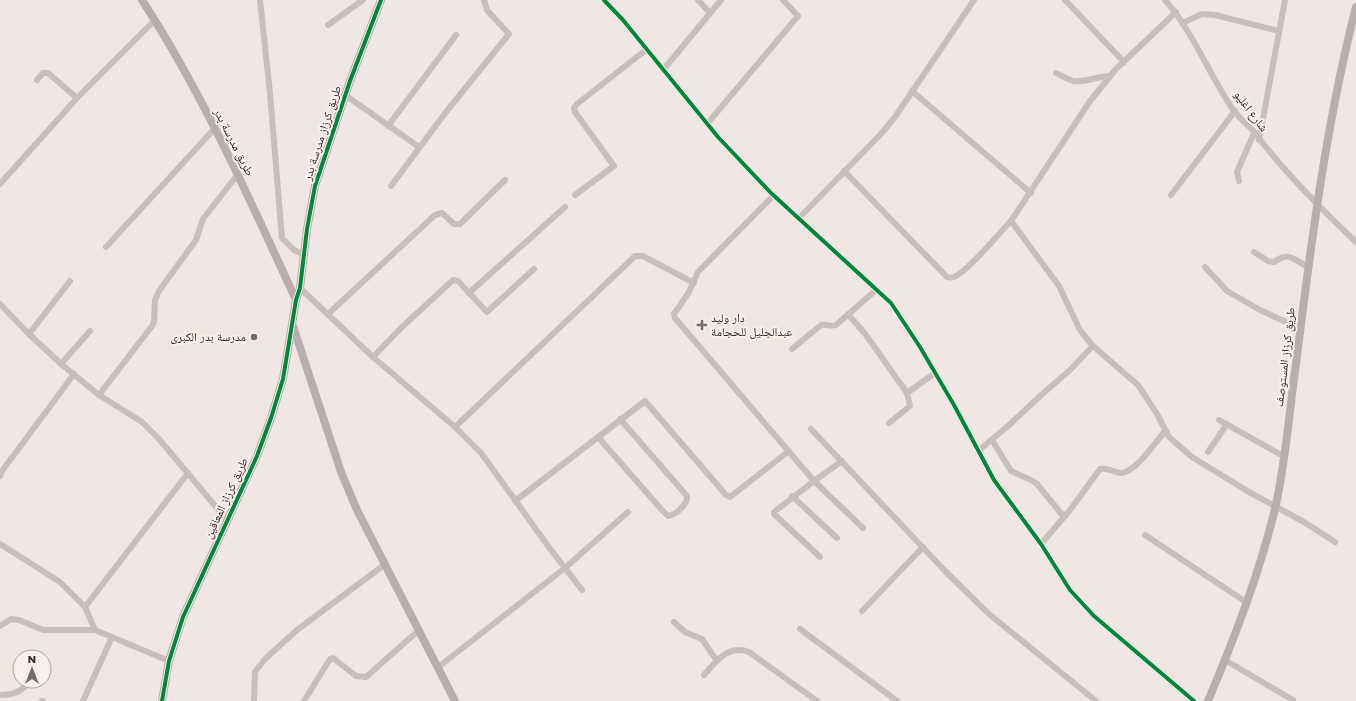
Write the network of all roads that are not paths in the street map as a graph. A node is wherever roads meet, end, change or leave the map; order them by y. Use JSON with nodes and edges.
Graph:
{"nodes":[{"id":1,"x":142,"y":0,"type":"edge"},
{"id":2,"x":260,"y":0,"type":"edge"},
{"id":3,"x":363,"y":0,"type":"edge"},
{"id":4,"x":381,"y":0,"type":"edge"},
{"id":5,"x":484,"y":0,"type":"edge"},
{"id":6,"x":604,"y":0,"type":"edge"},
{"id":7,"x":698,"y":0,"type":"edge"},
{"id":8,"x":721,"y":0,"type":"edge"},
{"id":9,"x":783,"y":0,"type":"edge"},
{"id":10,"x":974,"y":0,"type":"edge"},
{"id":11,"x":1065,"y":0,"type":"edge"},
{"id":12,"x":1165,"y":0,"type":"edge"},
{"id":13,"x":1285,"y":0,"type":"edge"},
{"id":14,"x":1176,"y":12,"type":"junction"},
{"id":15,"x":1356,"y":12,"type":"edge"},
{"id":16,"x":710,"y":13,"type":"junction"},
{"id":17,"x":155,"y":20,"type":"junction"},
{"id":18,"x":1182,"y":22,"type":"junction"},
{"id":19,"x":328,"y":25,"type":"dead end"},
{"id":20,"x":1279,"y":30,"type":"junction"},
{"id":21,"x":456,"y":35,"type":"dead end"},
{"id":22,"x":647,"y":49,"type":"junction"},
{"id":23,"x":1124,"y":62,"type":"junction"},
{"id":24,"x":664,"y":69,"type":"junction"},
{"id":25,"x":1056,"y":73,"type":"dead end"},
{"id":26,"x":1110,"y":76,"type":"junction"},
{"id":27,"x":37,"y":80,"type":"dead end"},
{"id":28,"x":912,"y":91,"type":"junction"},
{"id":29,"x":345,"y":95,"type":"junction"},
{"id":30,"x":77,"y":98,"type":"junction"},
{"id":31,"x":1235,"y":111,"type":"junction"},
{"id":32,"x":707,"y":124,"type":"junction"},
{"id":33,"x":388,"y":126,"type":"junction"},
{"id":34,"x":214,"y":128,"type":"junction"},
{"id":35,"x":1254,"y":133,"type":"junction"},
{"id":36,"x":1259,"y":140,"type":"junction"},
{"id":37,"x":419,"y":147,"type":"junction"},
{"id":38,"x":844,"y":171,"type":"junction"},
{"id":39,"x":238,"y":174,"type":"junction"},
{"id":40,"x":506,"y":180,"type":"dead end"},
{"id":41,"x":1239,"y":181,"type":"dead end"},
{"id":42,"x":0,"y":184,"type":"edge"},
{"id":43,"x":391,"y":186,"type":"dead end"},
{"id":44,"x":1031,"y":193,"type":"junction"},
{"id":45,"x":575,"y":196,"type":"dead end"},
{"id":46,"x":774,"y":196,"type":"junction"},
{"id":47,"x":1171,"y":196,"type":"dead end"},
{"id":48,"x":1318,"y":206,"type":"junction"},
{"id":49,"x":565,"y":207,"type":"dead end"},
{"id":50,"x":799,"y":218,"type":"junction"},
{"id":51,"x":1011,"y":221,"type":"junction"},
{"id":52,"x":1356,"y":242,"type":"edge"},
{"id":53,"x":106,"y":247,"type":"dead end"},
{"id":54,"x":1254,"y":252,"type":"dead end"},
{"id":55,"x":303,"y":254,"type":"junction"},
{"id":56,"x":1308,"y":267,"type":"junction"},
{"id":57,"x":1205,"y":268,"type":"dead end"},
{"id":58,"x":534,"y":269,"type":"dead end"},
{"id":59,"x":70,"y":281,"type":"dead end"},
{"id":60,"x":694,"y":282,"type":"junction"},
{"id":61,"x":300,"y":288,"type":"junction"},
{"id":62,"x":876,"y":290,"type":"junction"},
{"id":63,"x":469,"y":293,"type":"junction"},
{"id":64,"x":296,"y":300,"type":"junction"},
{"id":65,"x":0,"y":304,"type":"edge"},
{"id":66,"x":328,"y":314,"type":"junction"},
{"id":67,"x":848,"y":314,"type":"junction"},
{"id":68,"x":293,"y":324,"type":"junction"},
{"id":69,"x":1301,"y":329,"type":"junction"},
{"id":70,"x":90,"y":331,"type":"dead end"},
{"id":71,"x":29,"y":334,"type":"junction"},
{"id":72,"x":1093,"y":346,"type":"junction"},
{"id":73,"x":792,"y":349,"type":"dead end"},
{"id":74,"x":373,"y":357,"type":"junction"},
{"id":75,"x":61,"y":364,"type":"junction"},
{"id":76,"x":935,"y":373,"type":"junction"},
{"id":77,"x":74,"y":374,"type":"junction"},
{"id":78,"x":907,"y":392,"type":"junction"},
{"id":79,"x":100,"y":395,"type":"junction"},
{"id":80,"x":620,"y":419,"type":"junction"},
{"id":81,"x":1219,"y":420,"type":"dead end"},
{"id":82,"x":889,"y":423,"type":"dead end"},
{"id":83,"x":1227,"y":424,"type":"junction"},
{"id":84,"x":455,"y":427,"type":"junction"},
{"id":85,"x":811,"y":430,"type":"dead end"},
{"id":86,"x":1165,"y":431,"type":"junction"},
{"id":87,"x":598,"y":437,"type":"junction"},
{"id":88,"x":992,"y":440,"type":"junction"},
{"id":89,"x":789,"y":451,"type":"junction"},
{"id":90,"x":978,"y":451,"type":"junction"},
{"id":91,"x":1208,"y":452,"type":"dead end"},
{"id":92,"x":1286,"y":457,"type":"junction"},
{"id":93,"x":842,"y":461,"type":"junction"},
{"id":94,"x":188,"y":473,"type":"junction"},
{"id":95,"x":0,"y":476,"type":"edge"},
{"id":96,"x":814,"y":481,"type":"junction"},
{"id":97,"x":792,"y":496,"type":"junction"},
{"id":98,"x":515,"y":501,"type":"junction"},
{"id":99,"x":1275,"y":507,"type":"junction"},
{"id":100,"x":628,"y":512,"type":"dead end"},
{"id":101,"x":1064,"y":517,"type":"junction"},
{"id":102,"x":228,"y":520,"type":"junction"},
{"id":103,"x":863,"y":528,"type":"dead end"},
{"id":104,"x":1145,"y":535,"type":"dead end"},
{"id":105,"x":838,"y":538,"type":"dead end"},
{"id":106,"x":1335,"y":542,"type":"dead end"},
{"id":107,"x":0,"y":544,"type":"edge"},
{"id":108,"x":1040,"y":544,"type":"junction"},
{"id":109,"x":923,"y":547,"type":"junction"},
{"id":110,"x":820,"y":557,"type":"dead end"},
{"id":111,"x":384,"y":565,"type":"junction"},
{"id":112,"x":565,"y":568,"type":"junction"},
{"id":113,"x":582,"y":590,"type":"dead end"},
{"id":114,"x":1246,"y":602,"type":"junction"},
{"id":115,"x":85,"y":607,"type":"junction"},
{"id":116,"x":862,"y":611,"type":"dead end"},
{"id":117,"x":674,"y":622,"type":"dead end"},
{"id":118,"x":0,"y":626,"type":"edge"},
{"id":119,"x":800,"y":629,"type":"dead end"},
{"id":120,"x":95,"y":630,"type":"junction"},
{"id":121,"x":418,"y":631,"type":"junction"},
{"id":122,"x":112,"y":637,"type":"junction"},
{"id":123,"x":1225,"y":660,"type":"junction"},
{"id":124,"x":169,"y":661,"type":"junction"},
{"id":125,"x":717,"y":661,"type":"junction"},
{"id":126,"x":437,"y":668,"type":"junction"},
{"id":127,"x":704,"y":675,"type":"dead end"},
{"id":128,"x":23,"y":689,"type":"edge"},
{"id":129,"x":0,"y":695,"type":"edge"},
{"id":130,"x":1293,"y":700,"type":"dead end"},
{"id":131,"x":84,"y":701,"type":"edge"},
{"id":132,"x":162,"y":701,"type":"edge"},
{"id":133,"x":254,"y":701,"type":"edge"},
{"id":134,"x":304,"y":701,"type":"edge"},
{"id":135,"x":455,"y":701,"type":"edge"},
{"id":136,"x":817,"y":701,"type":"edge"},
{"id":137,"x":897,"y":701,"type":"edge"},
{"id":138,"x":1096,"y":701,"type":"edge"},
{"id":139,"x":1194,"y":701,"type":"edge"},
{"id":140,"x":1208,"y":701,"type":"edge"}],
"edges":[{"from":1,"to":17,"type":"street","name":"طريق مدرسة بدر"},
{"from":2,"to":55,"type":"street"},
{"from":3,"to":19,"type":"street"},
{"from":4,"to":29,"type":"street","name":"طريق كرزاز مدرسة بدر"},
{"from":5,"to":37,"type":"street"},
{"from":6,"to":22,"type":"street"},
{"from":7,"to":16,"type":"street"},
{"from":8,"to":16,"type":"street"},
{"from":9,"to":32,"type":"street"},
{"from":10,"to":28,"type":"street"},
{"from":11,"to":23,"type":"street"},
{"from":12,"to":14,"type":"street","name":"شارع اغليو"},
{"from":13,"to":20,"type":"street"},
{"from":14,"to":18,"type":"street","name":"شارع اغليو"},
{"from":14,"to":23,"type":"street"},
{"from":15,"to":48,"type":"street","name":"طريق كرزاز المستوصف"},
{"from":16,"to":24,"type":"street"},
{"from":17,"to":30,"type":"street"},
{"from":17,"to":34,"type":"street","name":"طريق مدرسة بدر"},
{"from":18,"to":20,"type":"street"},
{"from":18,"to":31,"type":"street","name":"شارع اغليو"},
{"from":20,"to":36,"type":"street"},
{"from":21,"to":33,"type":"street"},
{"from":22,"to":24,"type":"street"},
{"from":22,"to":45,"type":"street"},
{"from":23,"to":26,"type":"street"},
{"from":24,"to":32,"type":"street"},
{"from":25,"to":26,"type":"street"},
{"from":26,"to":44,"type":"street"},
{"from":27,"to":30,"type":"street"},
{"from":28,"to":38,"type":"street"},
{"from":28,"to":44,"type":"street"},
{"from":29,"to":33,"type":"street"},
{"from":29,"to":55,"type":"street","name":"طريق كرزاز مدرسة بدر"},
{"from":30,"to":42,"type":"street"},
{"from":31,"to":35,"type":"street","name":"شارع اغليو"},
{"from":31,"to":47,"type":"street"},
{"from":32,"to":46,"type":"street"},
{"from":33,"to":37,"type":"street"},
{"from":34,"to":39,"type":"street","name":"طريق مدرسة بدر"},
{"from":34,"to":53,"type":"street"},
{"from":35,"to":36,"type":"street","name":"شارع اغليو"},
{"from":35,"to":41,"type":"street"},
{"from":36,"to":48,"type":"street","name":"شارع اغليو"},
{"from":37,"to":43,"type":"street"},
{"from":38,"to":50,"type":"street"},
{"from":38,"to":51,"type":"street"},
{"from":39,"to":64,"type":"street","name":"طريق مدرسة بدر"},
{"from":39,"to":79,"type":"street"},
{"from":40,"to":66,"type":"street"},
{"from":44,"to":51,"type":"street"},
{"from":46,"to":50,"type":"street"},
{"from":46,"to":60,"type":"street"},
{"from":48,"to":52,"type":"street","name":"شارع اغليو"},
{"from":48,"to":56,"type":"street","name":"طريق كرزاز المستوصف"},
{"from":49,"to":63,"type":"street"},
{"from":50,"to":62,"type":"street"},
{"from":51,"to":72,"type":"street"},
{"from":54,"to":56,"type":"street"},
{"from":55,"to":61,"type":"street","name":"طريق كرزاز مدرسة بدر"},
{"from":56,"to":69,"type":"street","name":"طريق كرزاز المستوصف"},
{"from":57,"to":69,"type":"street"},
{"from":58,"to":63,"type":"street"},
{"from":59,"to":71,"type":"street"},
{"from":60,"to":84,"type":"street"},
{"from":60,"to":89,"type":"street"},
{"from":61,"to":64,"type":"street","name":"طريق كرزاز مدرسة بدر"},
{"from":61,"to":66,"type":"street"},
{"from":62,"to":67,"type":"street"},
{"from":62,"to":76,"type":"street"},
{"from":63,"to":74,"type":"street"},
{"from":64,"to":68,"type":"street","name":"طريق كرزاز المعاقين"},
{"from":65,"to":71,"type":"street"},
{"from":66,"to":74,"type":"street"},
{"from":67,"to":73,"type":"street"},
{"from":67,"to":78,"type":"street"},
{"from":68,"to":102,"type":"street","name":"طريق كرزاز المعاقين"},
{"from":68,"to":111,"type":"street"},
{"from":69,"to":92,"type":"street","name":"طريق كرزاز المستوصف"},
{"from":70,"to":75,"type":"street"},
{"from":71,"to":75,"type":"street"},
{"from":72,"to":86,"type":"street"},
{"from":72,"to":88,"type":"street"},
{"from":74,"to":84,"type":"street"},
{"from":75,"to":77,"type":"street"},
{"from":76,"to":78,"type":"street"},
{"from":76,"to":90,"type":"street"},
{"from":77,"to":79,"type":"street"},
{"from":77,"to":95,"type":"street"},
{"from":78,"to":82,"type":"street"},
{"from":79,"to":94,"type":"street"},
{"from":80,"to":87,"type":"street"},
{"from":80,"to":87,"type":"street"},
{"from":80,"to":89,"type":"street"},
{"from":81,"to":83,"type":"street"},
{"from":83,"to":91,"type":"street"},
{"from":83,"to":92,"type":"street"},
{"from":84,"to":98,"type":"street"},
{"from":85,"to":93,"type":"street"},
{"from":86,"to":99,"type":"street"},
{"from":86,"to":101,"type":"street"},
{"from":87,"to":98,"type":"street"},
{"from":88,"to":90,"type":"street"},
{"from":88,"to":101,"type":"street"},
{"from":89,"to":96,"type":"street"},
{"from":90,"to":108,"type":"street"},
{"from":92,"to":99,"type":"street","name":"طريق كرزاز المستوصف"},
{"from":93,"to":96,"type":"street"},
{"from":93,"to":109,"type":"street"},
{"from":94,"to":102,"type":"street"},
{"from":94,"to":115,"type":"street"},
{"from":96,"to":97,"type":"street"},
{"from":96,"to":103,"type":"street"},
{"from":97,"to":105,"type":"street"},
{"from":97,"to":110,"type":"street"},
{"from":98,"to":112,"type":"street"},
{"from":99,"to":106,"type":"street"},
{"from":99,"to":114,"type":"street","name":"طريق كرزاز المستوصف"},
{"from":100,"to":112,"type":"street"},
{"from":101,"to":108,"type":"street"},
{"from":102,"to":124,"type":"street","name":"طريق كرزاز المعاقين"},
{"from":104,"to":114,"type":"street"},
{"from":107,"to":115,"type":"street"},
{"from":108,"to":139,"type":"street"},
{"from":109,"to":116,"type":"street"},
{"from":109,"to":138,"type":"street"},
{"from":111,"to":121,"type":"street"},
{"from":111,"to":133,"type":"street"},
{"from":112,"to":113,"type":"street"},
{"from":112,"to":126,"type":"street"},
{"from":114,"to":123,"type":"street","name":"طريق كرزاز المستوصف"},
{"from":115,"to":120,"type":"street"},
{"from":117,"to":125,"type":"street"},
{"from":118,"to":120,"type":"street"},
{"from":119,"to":137,"type":"street"},
{"from":120,"to":122,"type":"street"},
{"from":121,"to":126,"type":"street"},
{"from":121,"to":134,"type":"street"},
{"from":122,"to":124,"type":"street"},
{"from":122,"to":131,"type":"street"},
{"from":123,"to":130,"type":"street"},
{"from":123,"to":140,"type":"street","name":"طريق كرزاز المستوصف"},
{"from":124,"to":132,"type":"street","name":"طريق كرزاز المعاقين"},
{"from":125,"to":127,"type":"street"},
{"from":125,"to":136,"type":"street"},
{"from":126,"to":135,"type":"street"},
{"from":128,"to":129,"type":"street"}]}
